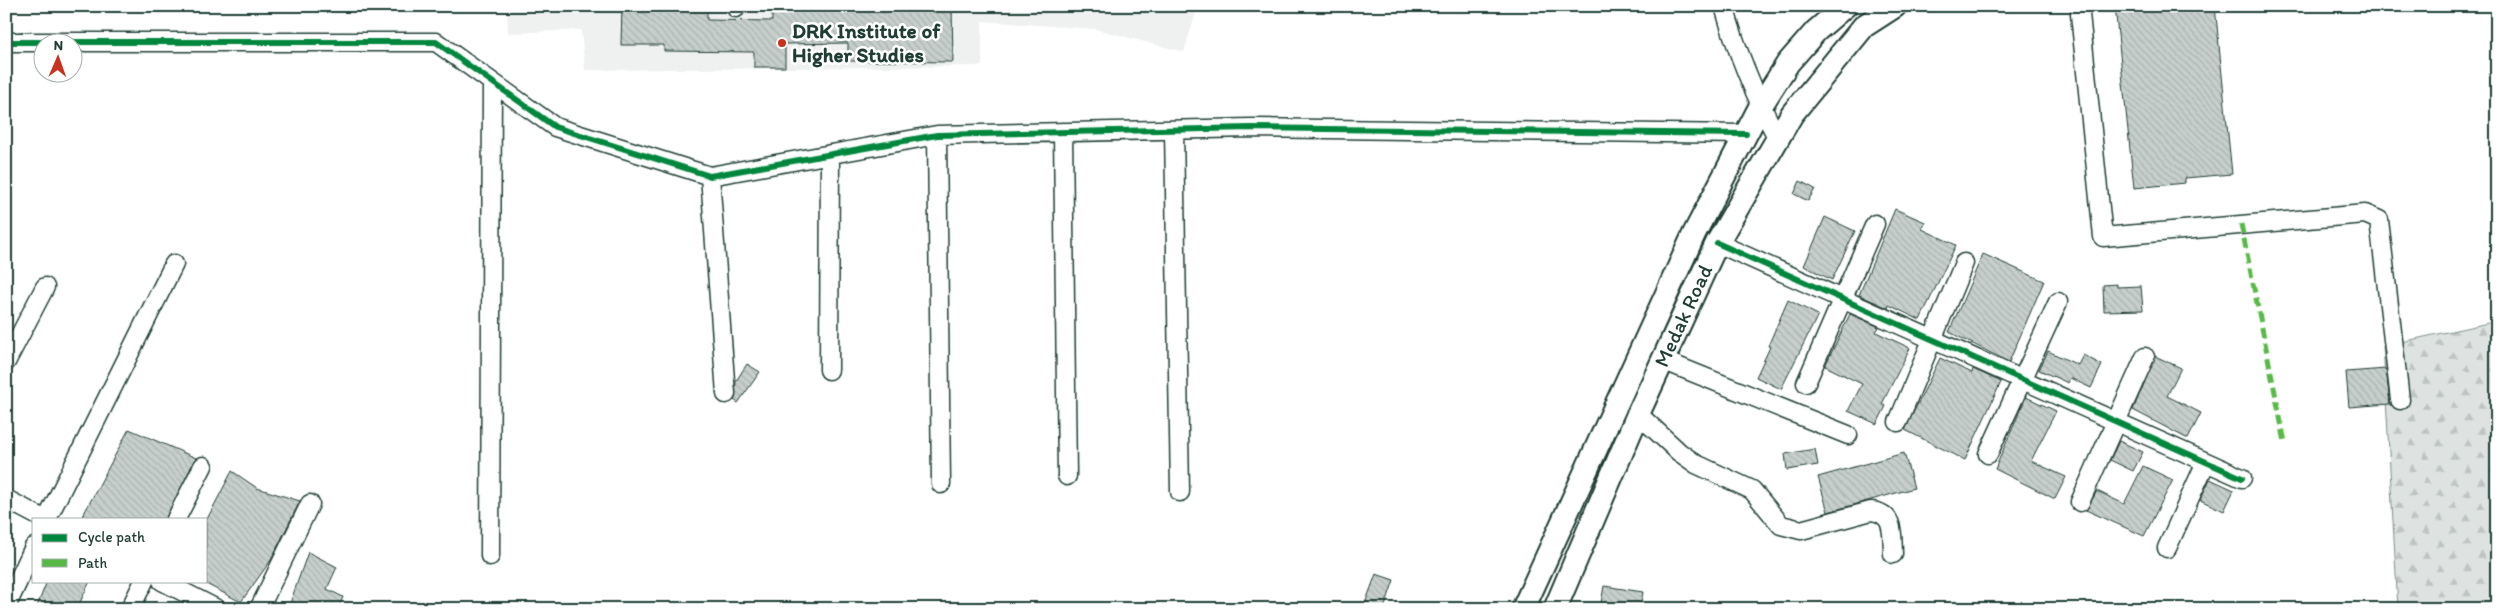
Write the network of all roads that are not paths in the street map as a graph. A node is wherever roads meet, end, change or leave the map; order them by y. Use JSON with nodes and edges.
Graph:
{"nodes":[{"id":1,"x":1724,"y":6,"type":"edge"},
{"id":2,"x":1844,"y":6,"type":"edge"},
{"id":3,"x":1894,"y":6,"type":"edge"},
{"id":4,"x":2081,"y":6,"type":"edge"},
{"id":5,"x":6,"y":42,"type":"edge"},
{"id":6,"x":492,"y":82,"type":"junction"},
{"id":7,"x":1760,"y":106,"type":"junction"},
{"id":8,"x":1174,"y":130,"type":"junction"},
{"id":9,"x":1063,"y":132,"type":"junction"},
{"id":10,"x":1746,"y":134,"type":"junction"},
{"id":11,"x":937,"y":135,"type":"junction"},
{"id":12,"x":1778,"y":140,"type":"junction"},
{"id":13,"x":830,"y":154,"type":"junction"},
{"id":14,"x":710,"y":176,"type":"junction"},
{"id":15,"x":1875,"y":224,"type":"dead end"},
{"id":16,"x":1717,"y":243,"type":"junction"},
{"id":17,"x":1964,"y":263,"type":"dead end"},
{"id":18,"x":174,"y":264,"type":"dead end"},
{"id":19,"x":45,"y":287,"type":"dead end"},
{"id":20,"x":1843,"y":299,"type":"junction"},
{"id":21,"x":2058,"y":302,"type":"dead end"},
{"id":22,"x":1933,"y":339,"type":"junction"},
{"id":23,"x":2145,"y":357,"type":"dead end"},
{"id":24,"x":1662,"y":360,"type":"junction"},
{"id":25,"x":6,"y":362,"type":"edge"},
{"id":26,"x":829,"y":370,"type":"dead end"},
{"id":27,"x":2022,"y":379,"type":"junction"},
{"id":28,"x":1806,"y":383,"type":"dead end"},
{"id":29,"x":726,"y":394,"type":"dead end"},
{"id":30,"x":2400,"y":400,"type":"dead end"},
{"id":31,"x":1638,"y":414,"type":"junction"},
{"id":32,"x":1898,"y":422,"type":"dead end"},
{"id":33,"x":2115,"y":422,"type":"junction"},
{"id":34,"x":1848,"y":435,"type":"dead end"},
{"id":35,"x":1988,"y":454,"type":"dead end"},
{"id":36,"x":2206,"y":462,"type":"junction"},
{"id":37,"x":203,"y":466,"type":"dead end"},
{"id":38,"x":1067,"y":476,"type":"dead end"},
{"id":39,"x":2242,"y":478,"type":"dead end"},
{"id":40,"x":941,"y":484,"type":"dead end"},
{"id":41,"x":1180,"y":492,"type":"dead end"},
{"id":42,"x":6,"y":499,"type":"edge"},
{"id":43,"x":2080,"y":502,"type":"dead end"},
{"id":44,"x":310,"y":504,"type":"dead end"},
{"id":45,"x":43,"y":518,"type":"edge"},
{"id":46,"x":46,"y":518,"type":"edge"},
{"id":47,"x":177,"y":518,"type":"edge"},
{"id":48,"x":2167,"y":548,"type":"dead end"},
{"id":49,"x":32,"y":551,"type":"edge"},
{"id":50,"x":1893,"y":554,"type":"dead end"},
{"id":51,"x":490,"y":556,"type":"dead end"},
{"id":52,"x":144,"y":582,"type":"edge"},
{"id":53,"x":164,"y":582,"type":"edge"},
{"id":54,"x":6,"y":607,"type":"edge"},
{"id":55,"x":130,"y":609,"type":"edge"},
{"id":56,"x":217,"y":609,"type":"edge"},
{"id":57,"x":259,"y":609,"type":"edge"},
{"id":58,"x":1523,"y":609,"type":"edge"},
{"id":59,"x":1555,"y":609,"type":"edge"}],
"edges":[{"from":1,"to":7,"type":"street"},
{"from":2,"to":7,"type":"main road","name":"Medak Road"},
{"from":3,"to":12,"type":"main road","name":"Medak Road"},
{"from":4,"to":30,"type":"street"},
{"from":5,"to":6,"type":"street"},
{"from":6,"to":14,"type":"street"},
{"from":6,"to":51,"type":"street"},
{"from":7,"to":10,"type":"main road","name":"Medak Road"},
{"from":7,"to":12,"type":"street"},
{"from":8,"to":9,"type":"street"},
{"from":8,"to":10,"type":"street"},
{"from":8,"to":41,"type":"street"},
{"from":9,"to":11,"type":"street"},
{"from":9,"to":38,"type":"street"},
{"from":10,"to":58,"type":"main road","name":"Medak Road"},
{"from":11,"to":13,"type":"street"},
{"from":11,"to":40,"type":"street"},
{"from":12,"to":16,"type":"main road","name":"Medak Road"},
{"from":13,"to":14,"type":"street"},
{"from":13,"to":26,"type":"street"},
{"from":14,"to":29,"type":"street"},
{"from":15,"to":20,"type":"street"},
{"from":16,"to":20,"type":"street"},
{"from":16,"to":24,"type":"main road","name":"Medak Road"},
{"from":17,"to":22,"type":"street"},
{"from":18,"to":46,"type":"street"},
{"from":19,"to":25,"type":"street"},
{"from":20,"to":22,"type":"street"},
{"from":20,"to":28,"type":"street"},
{"from":21,"to":27,"type":"street"},
{"from":22,"to":27,"type":"street"},
{"from":22,"to":32,"type":"street"},
{"from":23,"to":33,"type":"street"},
{"from":24,"to":31,"type":"main road","name":"Medak Road"},
{"from":24,"to":34,"type":"street"},
{"from":27,"to":33,"type":"street"},
{"from":27,"to":35,"type":"street"},
{"from":31,"to":50,"type":"street"},
{"from":31,"to":59,"type":"main road","name":"Medak Road"},
{"from":33,"to":36,"type":"street"},
{"from":33,"to":43,"type":"street"},
{"from":36,"to":39,"type":"street"},
{"from":36,"to":48,"type":"street"},
{"from":37,"to":47,"type":"street"},
{"from":42,"to":45,"type":"street"},
{"from":44,"to":57,"type":"street"},
{"from":49,"to":54,"type":"street"},
{"from":52,"to":55,"type":"street"},
{"from":53,"to":56,"type":"street"}]}
